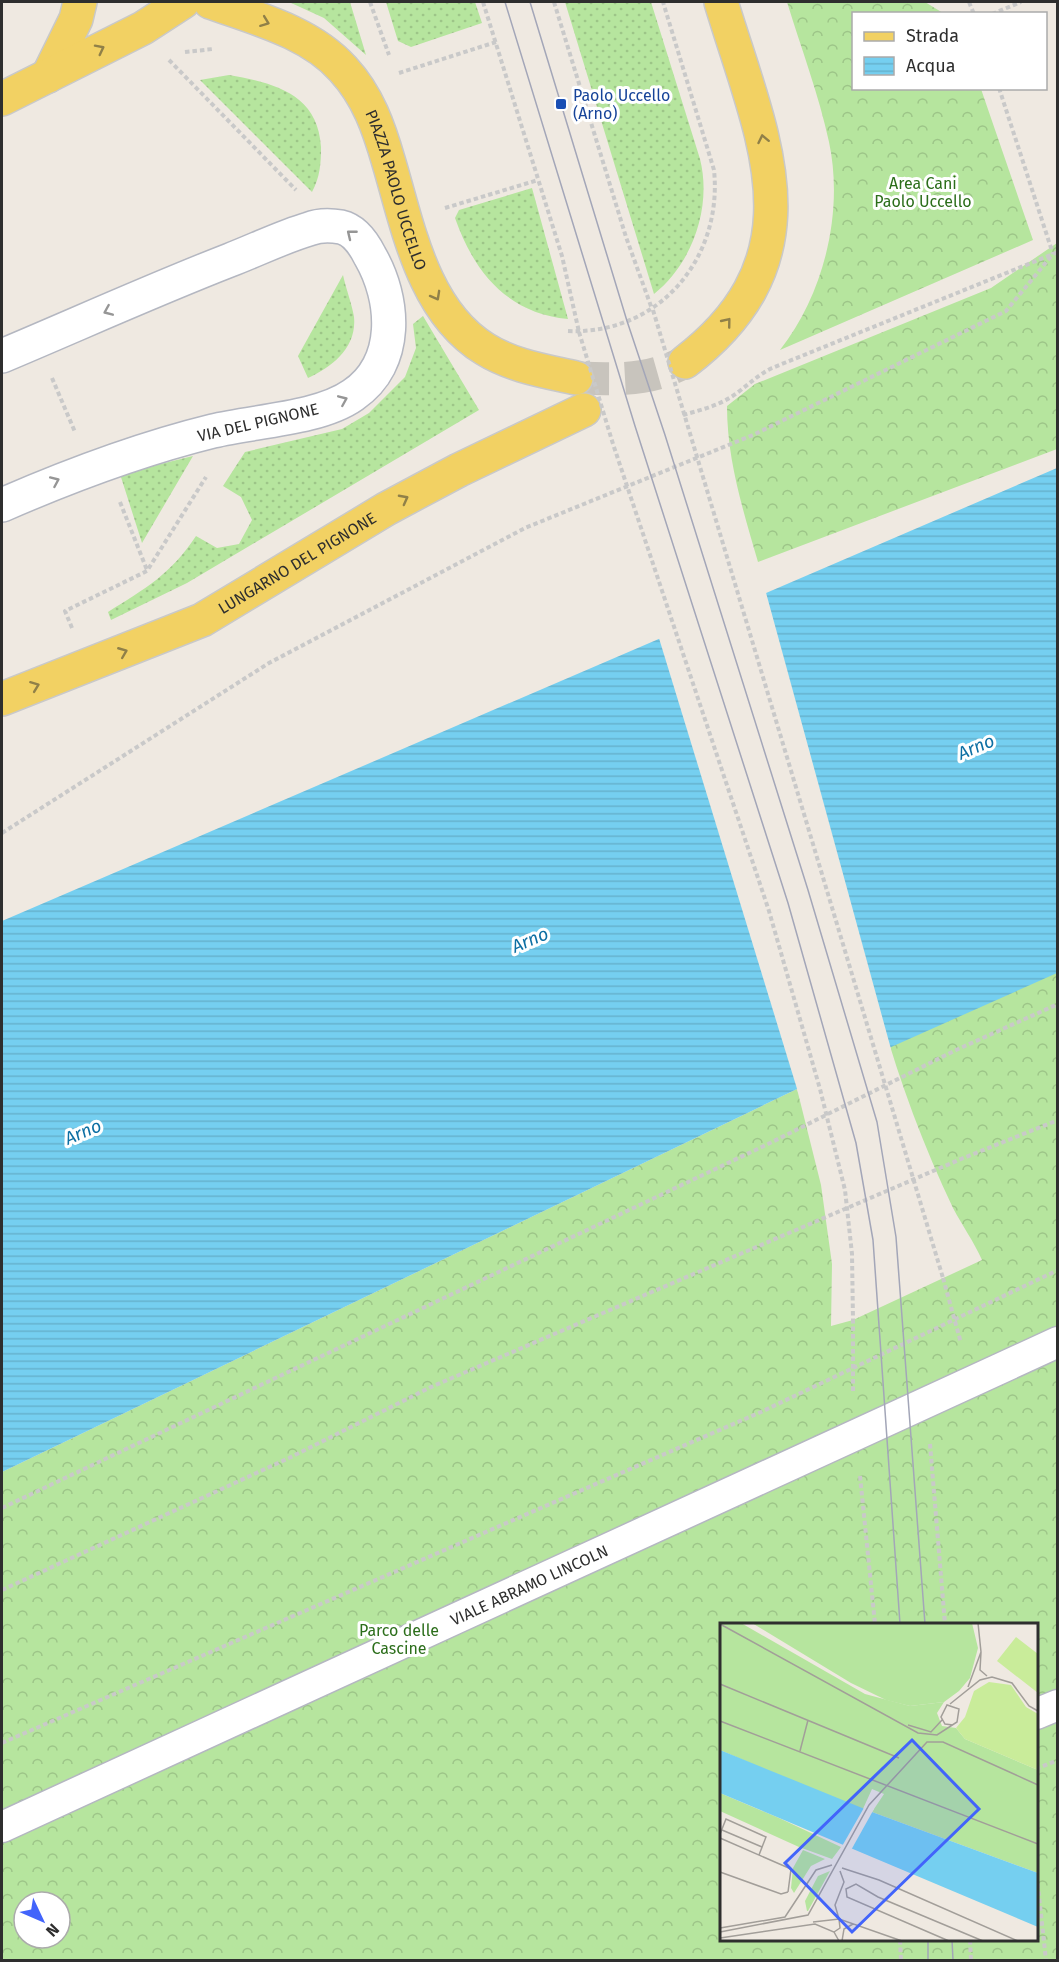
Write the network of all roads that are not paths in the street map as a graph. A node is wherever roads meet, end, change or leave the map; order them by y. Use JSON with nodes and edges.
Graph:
{"nodes":[{"id":1,"x":80,"y":2,"type":"edge"},
{"id":2,"x":183,"y":2,"type":"edge"},
{"id":3,"x":210,"y":2,"type":"edge"},
{"id":4,"x":721,"y":2,"type":"edge"},
{"id":5,"x":48,"y":76,"type":"junction"},
{"id":6,"x":2,"y":99,"type":"edge"},
{"id":7,"x":2,"y":356,"type":"edge"},
{"id":8,"x":685,"y":362,"type":"tunnel mouth"},
{"id":9,"x":576,"y":378,"type":"tunnel mouth"},
{"id":10,"x":584,"y":410,"type":"tunnel mouth"},
{"id":11,"x":2,"y":505,"type":"edge"},
{"id":12,"x":2,"y":699,"type":"edge"},
{"id":13,"x":1058,"y":1342,"type":"edge"},
{"id":14,"x":1058,"y":1705,"type":"edge"},
{"id":15,"x":1038,"y":1713,"type":"edge"},
{"id":16,"x":2,"y":1827,"type":"edge"}],
"edges":[{"from":1,"to":5,"type":"main road"},
{"from":5,"to":2,"type":"main road","one_way":true},
{"from":3,"to":9,"type":"main road","name":"PIAZZA PAOLO UCCELLO","one_way":true},
{"from":8,"to":4,"type":"main road","one_way":true},
{"from":5,"to":6,"type":"main road"},
{"from":11,"to":7,"type":"street","name":"VIA DEL PIGNONE","one_way":true},
{"from":12,"to":10,"type":"main road","name":"LUNGARNO DEL PIGNONE","one_way":true},
{"from":13,"to":16,"type":"street","name":"VIALE ABRAMO LINCOLN"},
{"from":14,"to":15,"type":"street"}]}
